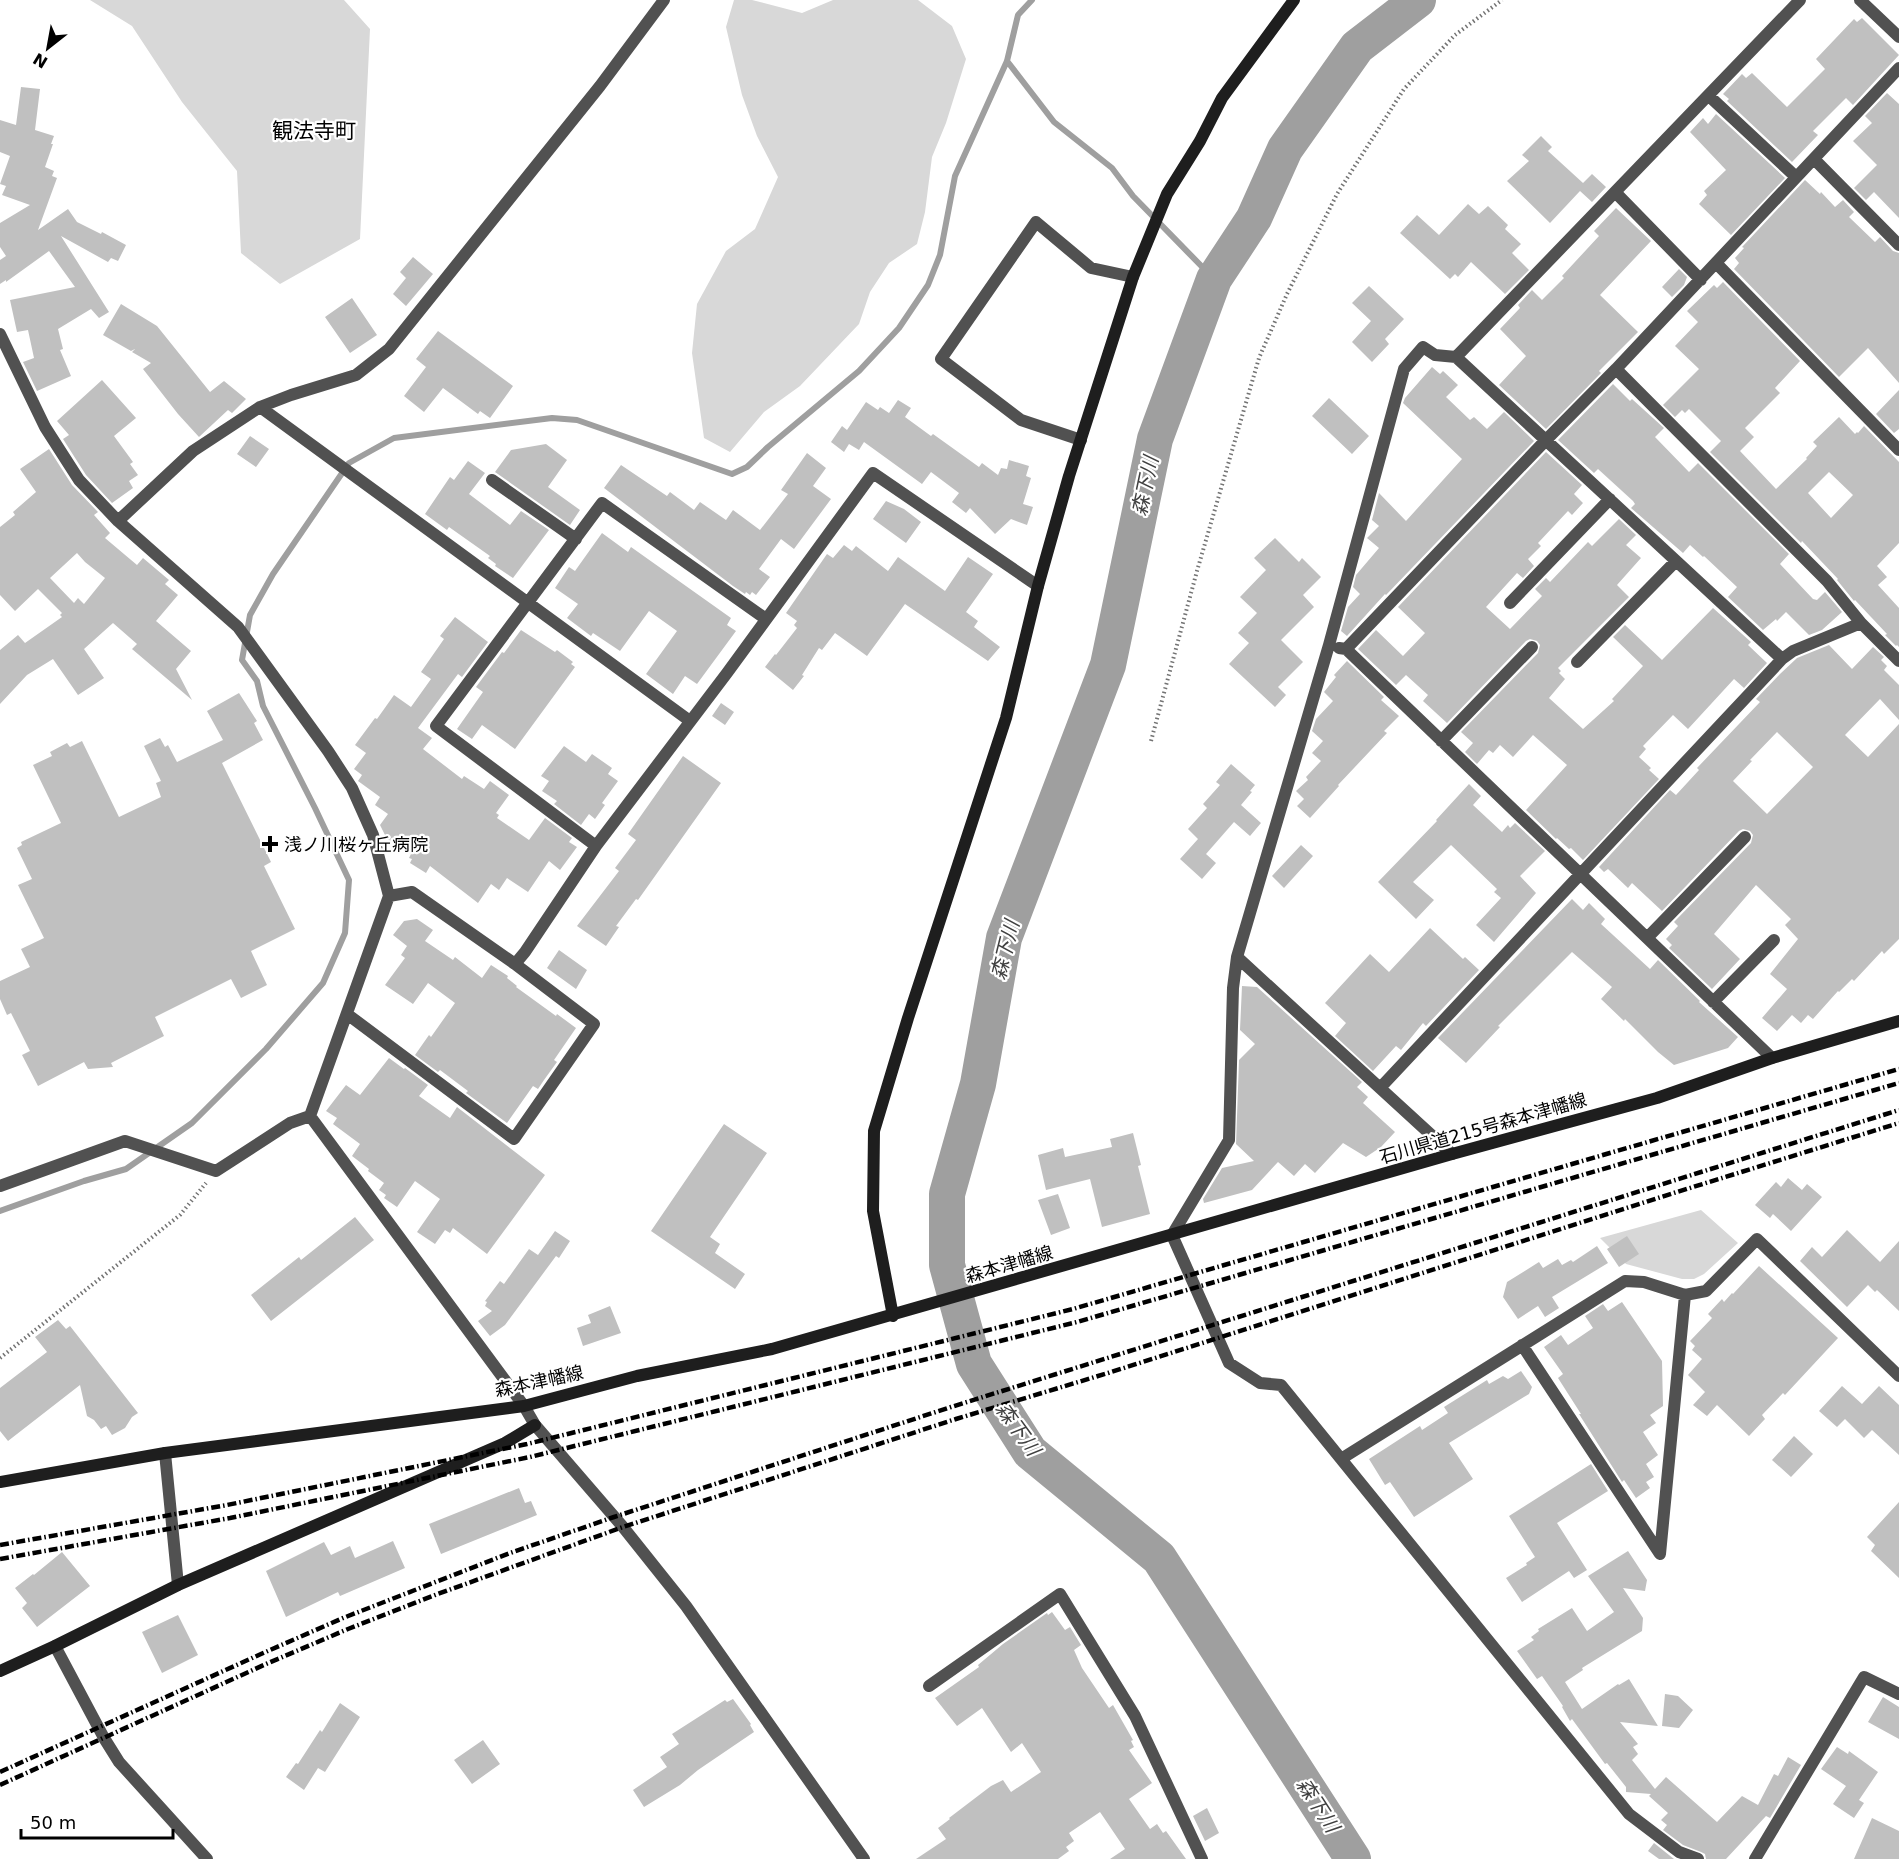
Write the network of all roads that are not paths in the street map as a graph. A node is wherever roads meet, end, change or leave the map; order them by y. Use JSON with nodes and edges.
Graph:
{"nodes":[{"id":1,"x":664,"y":0,"type":"edge"},
{"id":2,"x":1294,"y":0,"type":"edge"},
{"id":3,"x":1800,"y":0,"type":"edge"},
{"id":4,"x":1860,"y":0,"type":"edge"},
{"id":5,"x":1899,"y":37,"type":"edge"},
{"id":6,"x":1899,"y":68,"type":"edge"},
{"id":7,"x":1709,"y":96,"type":"junction"},
{"id":8,"x":1814,"y":159,"type":"junction"},
{"id":9,"x":1796,"y":177,"type":"junction"},
{"id":10,"x":1616,"y":192,"type":"junction"},
{"id":11,"x":1899,"y":245,"type":"edge"},
{"id":12,"x":1716,"y":263,"type":"junction"},
{"id":13,"x":1133,"y":277,"type":"junction"},
{"id":14,"x":1701,"y":280,"type":"junction"},
{"id":15,"x":0,"y":334,"type":"edge"},
{"id":16,"x":1456,"y":357,"type":"junction"},
{"id":17,"x":1616,"y":369,"type":"junction"},
{"id":18,"x":260,"y":407,"type":"junction"},
{"id":19,"x":1081,"y":440,"type":"junction"},
{"id":20,"x":1546,"y":440,"type":"junction"},
{"id":21,"x":1899,"y":450,"type":"edge"},
{"id":22,"x":492,"y":480,"type":"dead end"},
{"id":23,"x":1610,"y":500,"type":"junction"},
{"id":24,"x":118,"y":520,"type":"junction"},
{"id":25,"x":576,"y":539,"type":"junction"},
{"id":26,"x":1676,"y":561,"type":"junction"},
{"id":27,"x":1038,"y":586,"type":"junction"},
{"id":28,"x":528,"y":603,"type":"junction"},
{"id":29,"x":1510,"y":603,"type":"dead end"},
{"id":30,"x":766,"y":619,"type":"junction"},
{"id":31,"x":1861,"y":623,"type":"junction"},
{"id":32,"x":1329,"y":645,"type":"junction"},
{"id":33,"x":1532,"y":647,"type":"dead end"},
{"id":34,"x":1346,"y":650,"type":"junction"},
{"id":35,"x":1782,"y":659,"type":"junction"},
{"id":36,"x":1898,"y":659,"type":"edge"},
{"id":37,"x":1577,"y":662,"type":"dead end"},
{"id":38,"x":690,"y":721,"type":"junction"},
{"id":39,"x":1441,"y":741,"type":"junction"},
{"id":40,"x":1745,"y":837,"type":"dead end"},
{"id":41,"x":596,"y":846,"type":"junction"},
{"id":42,"x":1580,"y":873,"type":"junction"},
{"id":43,"x":389,"y":896,"type":"junction"},
{"id":44,"x":1647,"y":938,"type":"junction"},
{"id":45,"x":1774,"y":940,"type":"dead end"},
{"id":46,"x":1237,"y":957,"type":"junction"},
{"id":47,"x":514,"y":964,"type":"junction"},
{"id":48,"x":1713,"y":1002,"type":"junction"},
{"id":49,"x":348,"y":1014,"type":"junction"},
{"id":50,"x":1899,"y":1021,"type":"edge"},
{"id":51,"x":1772,"y":1058,"type":"junction"},
{"id":52,"x":1380,"y":1088,"type":"junction"},
{"id":53,"x":310,"y":1116,"type":"junction"},
{"id":54,"x":1452,"y":1154,"type":"junction"},
{"id":55,"x":0,"y":1186,"type":"edge"},
{"id":56,"x":1172,"y":1235,"type":"junction"},
{"id":57,"x":1074,"y":1263,"type":"joint"},
{"id":58,"x":1685,"y":1295,"type":"junction"},
{"id":59,"x":892,"y":1316,"type":"junction"},
{"id":60,"x":1522,"y":1346,"type":"junction"},
{"id":61,"x":1899,"y":1376,"type":"edge"},
{"id":62,"x":524,"y":1406,"type":"junction"},
{"id":63,"x":535,"y":1425,"type":"junction"},
{"id":64,"x":165,"y":1453,"type":"junction"},
{"id":65,"x":1341,"y":1459,"type":"junction"},
{"id":66,"x":0,"y":1482,"type":"edge"},
{"id":67,"x":177,"y":1585,"type":"junction"},
{"id":68,"x":55,"y":1646,"type":"junction"},
{"id":69,"x":0,"y":1671,"type":"edge"},
{"id":70,"x":929,"y":1686,"type":"dead end"},
{"id":71,"x":1899,"y":1694,"type":"edge"},
{"id":72,"x":207,"y":1859,"type":"edge"},
{"id":73,"x":864,"y":1859,"type":"edge"},
{"id":74,"x":1202,"y":1859,"type":"edge"},
{"id":75,"x":1698,"y":1859,"type":"edge"},
{"id":76,"x":1755,"y":1859,"type":"edge"}],
"edges":[{"from":1,"to":18,"type":"street"},
{"from":2,"to":13,"type":"street"},
{"from":3,"to":7,"type":"street"},
{"from":4,"to":5,"type":"street"},
{"from":6,"to":8,"type":"street"},
{"from":7,"to":9,"type":"street"},
{"from":7,"to":10,"type":"street"},
{"from":8,"to":9,"type":"street"},
{"from":8,"to":11,"type":"street"},
{"from":9,"to":12,"type":"street"},
{"from":10,"to":14,"type":"street"},
{"from":10,"to":16,"type":"street"},
{"from":12,"to":14,"type":"street"},
{"from":12,"to":21,"type":"street"},
{"from":13,"to":19,"type":"street"},
{"from":13,"to":19,"type":"street"},
{"from":14,"to":17,"type":"street"},
{"from":15,"to":24,"type":"street"},
{"from":16,"to":20,"type":"street"},
{"from":16,"to":32,"type":"street"},
{"from":17,"to":20,"type":"street"},
{"from":17,"to":31,"type":"street"},
{"from":18,"to":24,"type":"street"},
{"from":18,"to":28,"type":"street"},
{"from":19,"to":27,"type":"street"},
{"from":20,"to":23,"type":"street"},
{"from":20,"to":34,"type":"street"},
{"from":22,"to":25,"type":"street"},
{"from":23,"to":26,"type":"street"},
{"from":23,"to":29,"type":"street"},
{"from":24,"to":43,"type":"street"},
{"from":25,"to":28,"type":"street"},
{"from":25,"to":30,"type":"street"},
{"from":26,"to":35,"type":"street"},
{"from":26,"to":37,"type":"street"},
{"from":27,"to":30,"type":"street"},
{"from":27,"to":59,"type":"street"},
{"from":28,"to":38,"type":"street"},
{"from":28,"to":41,"type":"street"},
{"from":30,"to":38,"type":"street"},
{"from":31,"to":35,"type":"street"},
{"from":31,"to":36,"type":"street"},
{"from":32,"to":34,"type":"street"},
{"from":32,"to":46,"type":"street"},
{"from":33,"to":39,"type":"street"},
{"from":34,"to":39,"type":"street"},
{"from":35,"to":42,"type":"street"},
{"from":38,"to":41,"type":"street"},
{"from":39,"to":42,"type":"street"},
{"from":40,"to":44,"type":"street"},
{"from":41,"to":47,"type":"street"},
{"from":42,"to":44,"type":"street"},
{"from":42,"to":52,"type":"street"},
{"from":43,"to":47,"type":"street"},
{"from":43,"to":49,"type":"street"},
{"from":44,"to":48,"type":"street"},
{"from":45,"to":48,"type":"street"},
{"from":46,"to":52,"type":"street"},
{"from":46,"to":56,"type":"street"},
{"from":47,"to":49,"type":"street"},
{"from":48,"to":51,"type":"street"},
{"from":49,"to":53,"type":"street"},
{"from":50,"to":51,"type":"street","name":"石川県道215号森本津幡線"},
{"from":51,"to":54,"type":"street","name":"石川県道215号森本津幡線"},
{"from":52,"to":54,"type":"street"},
{"from":53,"to":55,"type":"street"},
{"from":53,"to":62,"type":"street"},
{"from":54,"to":56,"type":"street","name":"石川県道215号森本津幡線"},
{"from":56,"to":57,"type":"street","name":"石川県道215号森本津幡線"},
{"from":56,"to":65,"type":"street"},
{"from":57,"to":59,"type":"street","name":"森本津幡線"},
{"from":58,"to":60,"type":"street"},
{"from":58,"to":60,"type":"street"},
{"from":58,"to":61,"type":"street"},
{"from":59,"to":62,"type":"street","name":"森本津幡線"},
{"from":60,"to":65,"type":"street"},
{"from":62,"to":63,"type":"street"},
{"from":62,"to":64,"type":"street","name":"森本津幡線"},
{"from":63,"to":67,"type":"street"},
{"from":63,"to":73,"type":"street"},
{"from":64,"to":66,"type":"street","name":"森本津幡線"},
{"from":64,"to":67,"type":"street"},
{"from":65,"to":75,"type":"street"},
{"from":67,"to":68,"type":"street"},
{"from":68,"to":69,"type":"street"},
{"from":68,"to":72,"type":"street"},
{"from":70,"to":74,"type":"street"},
{"from":71,"to":76,"type":"street"}]}
